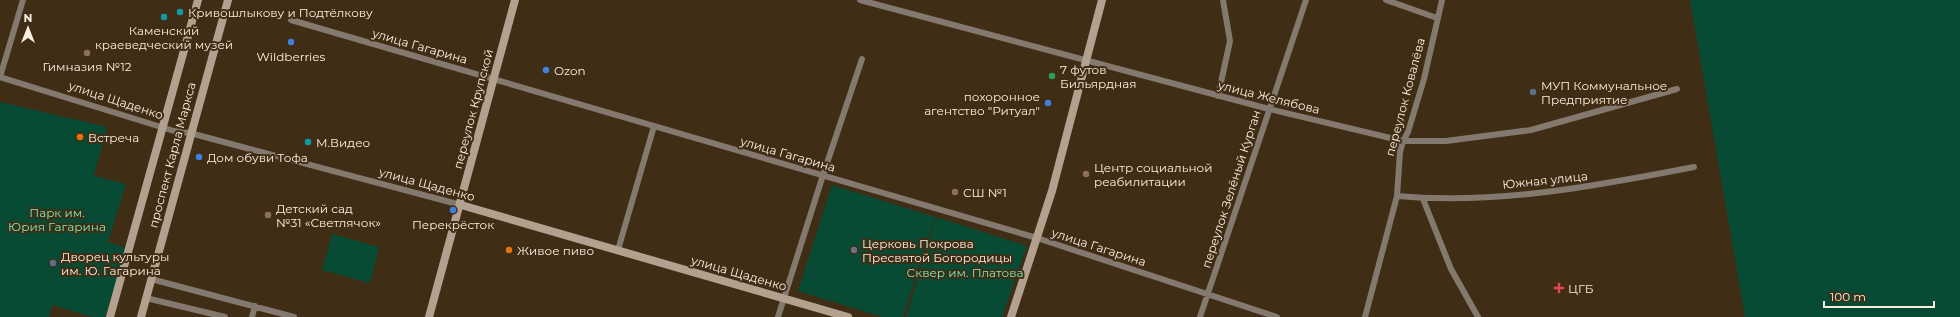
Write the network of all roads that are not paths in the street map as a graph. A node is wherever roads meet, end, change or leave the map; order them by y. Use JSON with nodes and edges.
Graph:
{"nodes":[{"id":1,"x":23,"y":0,"type":"edge"},
{"id":2,"x":198,"y":0,"type":"edge"},
{"id":3,"x":228,"y":0,"type":"edge"},
{"id":4,"x":515,"y":0,"type":"edge"},
{"id":5,"x":860,"y":0,"type":"edge"},
{"id":6,"x":1102,"y":0,"type":"edge"},
{"id":7,"x":1223,"y":0,"type":"edge"},
{"id":8,"x":1306,"y":0,"type":"edge"},
{"id":9,"x":1386,"y":0,"type":"edge"},
{"id":10,"x":1442,"y":0,"type":"edge"},
{"id":11,"x":876,"y":2,"type":"edge"},
{"id":12,"x":1437,"y":18,"type":"junction"},
{"id":13,"x":291,"y":20,"type":"dead end"},
{"id":14,"x":862,"y":59,"type":"dead end"},
{"id":15,"x":1087,"y":60,"type":"junction"},
{"id":16,"x":0,"y":77,"type":"edge"},
{"id":17,"x":493,"y":78,"type":"junction"},
{"id":18,"x":1677,"y":89,"type":"dead end"},
{"id":19,"x":1218,"y":96,"type":"junction"},
{"id":20,"x":1269,"y":109,"type":"junction"},
{"id":21,"x":654,"y":126,"type":"junction"},
{"id":22,"x":163,"y":127,"type":"junction"},
{"id":23,"x":190,"y":133,"type":"junction"},
{"id":24,"x":1403,"y":140,"type":"junction"},
{"id":25,"x":1694,"y":167,"type":"dead end"},
{"id":26,"x":823,"y":175,"type":"junction"},
{"id":27,"x":1397,"y":196,"type":"junction"},
{"id":28,"x":1423,"y":199,"type":"junction"},
{"id":29,"x":461,"y":205,"type":"junction"},
{"id":30,"x":1037,"y":238,"type":"junction"},
{"id":31,"x":618,"y":250,"type":"junction"},
{"id":32,"x":151,"y":279,"type":"junction"},
{"id":33,"x":1207,"y":294,"type":"junction"},
{"id":34,"x":146,"y":298,"type":"junction"},
{"id":35,"x":784,"y":298,"type":"junction"},
{"id":36,"x":255,"y":306,"type":"junction"},
{"id":37,"x":110,"y":317,"type":"edge"},
{"id":38,"x":141,"y":317,"type":"edge"},
{"id":39,"x":225,"y":317,"type":"edge"},
{"id":40,"x":252,"y":317,"type":"edge"},
{"id":41,"x":294,"y":317,"type":"edge"},
{"id":42,"x":429,"y":317,"type":"edge"},
{"id":43,"x":778,"y":317,"type":"edge"},
{"id":44,"x":848,"y":317,"type":"edge"},
{"id":45,"x":1011,"y":317,"type":"edge"},
{"id":46,"x":1200,"y":317,"type":"edge"},
{"id":47,"x":1276,"y":317,"type":"edge"},
{"id":48,"x":1365,"y":317,"type":"edge"},
{"id":49,"x":1478,"y":317,"type":"edge"}],
"edges":[{"from":1,"to":16,"type":"street"},
{"from":2,"to":22,"type":"street","name":"проспект Карла Маркса"},
{"from":3,"to":23,"type":"street","name":"проспект Карла Маркса"},
{"from":4,"to":17,"type":"street","name":"переулок Крупской"},
{"from":5,"to":11,"type":"street","name":"улица Желябова"},
{"from":6,"to":15,"type":"street"},
{"from":7,"to":19,"type":"street"},
{"from":8,"to":20,"type":"street","name":"переулок Зелёный Курган"},
{"from":9,"to":12,"type":"street"},
{"from":10,"to":12,"type":"street","name":"переулок Ковалёва"},
{"from":11,"to":15,"type":"street","name":"улица Желябова"},
{"from":12,"to":24,"type":"street","name":"переулок Ковалёва"},
{"from":13,"to":17,"type":"street","name":"улица Гагарина"},
{"from":14,"to":26,"type":"street"},
{"from":15,"to":19,"type":"street","name":"улица Желябова"},
{"from":15,"to":30,"type":"street"},
{"from":16,"to":22,"type":"street","name":"улица Щаденко"},
{"from":17,"to":21,"type":"street","name":"улица Гагарина"},
{"from":17,"to":29,"type":"street","name":"переулок Крупской"},
{"from":18,"to":24,"type":"street","name":"улица Желябова"},
{"from":19,"to":20,"type":"street","name":"улица Желябова"},
{"from":20,"to":24,"type":"street","name":"улица Желябова"},
{"from":20,"to":33,"type":"street","name":"переулок Зелёный Курган"},
{"from":21,"to":26,"type":"street","name":"улица Гагарина"},
{"from":21,"to":31,"type":"street"},
{"from":22,"to":23,"type":"street","name":"улица Щаденко"},
{"from":22,"to":37,"type":"street","name":"проспект Карла Маркса"},
{"from":23,"to":29,"type":"street","name":"улица Щаденко"},
{"from":23,"to":32,"type":"street","name":"проспект Карла Маркса"},
{"from":24,"to":27,"type":"street","name":"переулок Ковалёва"},
{"from":25,"to":28,"type":"street","name":"Южная улица"},
{"from":26,"to":30,"type":"street","name":"улица Гагарина"},
{"from":26,"to":35,"type":"street"},
{"from":27,"to":28,"type":"street","name":"Южная улица"},
{"from":27,"to":48,"type":"street","name":"переулок Ковалёва"},
{"from":28,"to":49,"type":"street"},
{"from":29,"to":31,"type":"street","name":"улица Щаденко"},
{"from":29,"to":42,"type":"street","name":"переулок Крупской"},
{"from":30,"to":33,"type":"street","name":"улица Гагарина"},
{"from":30,"to":45,"type":"street"},
{"from":31,"to":35,"type":"street","name":"улица Щаденко"},
{"from":32,"to":34,"type":"street","name":"проспект Карла Маркса"},
{"from":32,"to":36,"type":"street"},
{"from":33,"to":46,"type":"street","name":"переулок Зелёный Курган"},
{"from":33,"to":47,"type":"street","name":"улица Гагарина"},
{"from":34,"to":38,"type":"street","name":"проспект Карла Маркса"},
{"from":34,"to":39,"type":"street"},
{"from":35,"to":43,"type":"street"},
{"from":35,"to":44,"type":"street","name":"улица Щаденко"},
{"from":36,"to":40,"type":"street"},
{"from":36,"to":41,"type":"street"}]}
